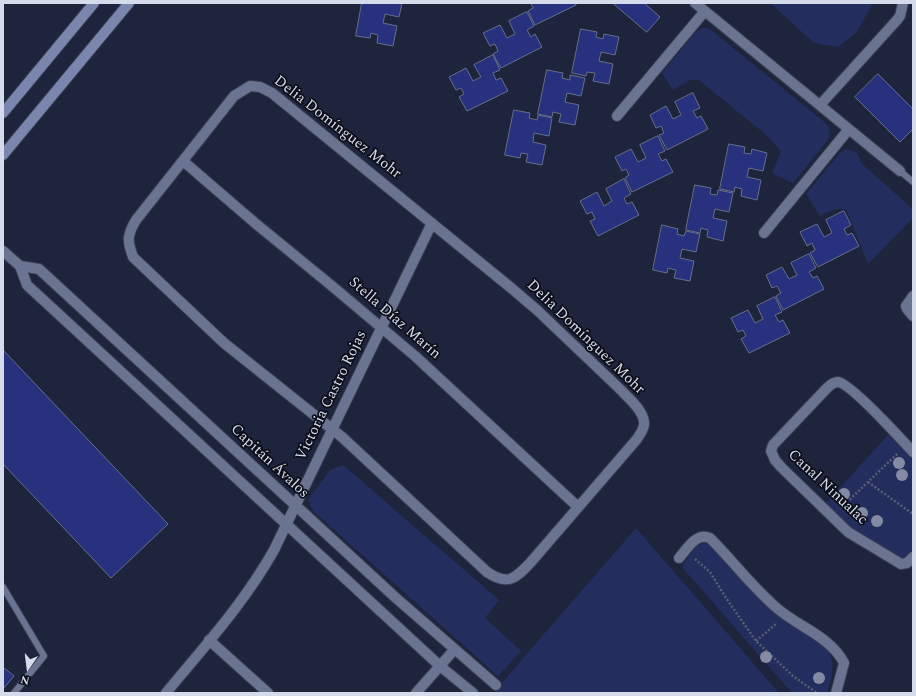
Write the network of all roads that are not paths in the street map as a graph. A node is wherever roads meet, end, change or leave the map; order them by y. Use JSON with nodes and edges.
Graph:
{"nodes":[{"id":1,"x":94,"y":3,"type":"edge"},
{"id":2,"x":129,"y":3,"type":"edge"},
{"id":3,"x":695,"y":3,"type":"edge"},
{"id":4,"x":903,"y":3,"type":"edge"},
{"id":5,"x":705,"y":11,"type":"junction"},
{"id":6,"x":820,"y":105,"type":"junction"},
{"id":7,"x":3,"y":113,"type":"edge"},
{"id":8,"x":617,"y":116,"type":"dead end"},
{"id":9,"x":849,"y":129,"type":"junction"},
{"id":10,"x":3,"y":155,"type":"edge"},
{"id":11,"x":183,"y":161,"type":"junction"},
{"id":12,"x":900,"y":171,"type":"joint"},
{"id":13,"x":913,"y":182,"type":"edge"},
{"id":14,"x":432,"y":223,"type":"junction"},
{"id":15,"x":764,"y":233,"type":"dead end"},
{"id":16,"x":3,"y":251,"type":"edge"},
{"id":17,"x":20,"y":266,"type":"junction"},
{"id":18,"x":913,"y":296,"type":"edge"},
{"id":19,"x":913,"y":316,"type":"edge"},
{"id":20,"x":382,"y":328,"type":"junction"},
{"id":21,"x":332,"y":429,"type":"junction"},
{"id":22,"x":910,"y":449,"type":"edge"},
{"id":23,"x":296,"y":507,"type":"junction"},
{"id":24,"x":578,"y":507,"type":"junction"},
{"id":25,"x":287,"y":525,"type":"junction"},
{"id":26,"x":683,"y":554,"type":"road end"},
{"id":27,"x":913,"y":556,"type":"edge"},
{"id":28,"x":3,"y":586,"type":"edge"},
{"id":29,"x":209,"y":640,"type":"junction"},
{"id":30,"x":454,"y":650,"type":"junction"},
{"id":31,"x":440,"y":666,"type":"junction"},
{"id":32,"x":496,"y":685,"type":"dead end"},
{"id":33,"x":14,"y":693,"type":"edge"},
{"id":34,"x":166,"y":693,"type":"edge"},
{"id":35,"x":268,"y":693,"type":"edge"},
{"id":36,"x":416,"y":693,"type":"edge"},
{"id":37,"x":473,"y":693,"type":"edge"},
{"id":38,"x":836,"y":693,"type":"edge"}],
"edges":[{"from":1,"to":7,"type":"main road"},
{"from":2,"to":10,"type":"main road"},
{"from":3,"to":5,"type":"street"},
{"from":4,"to":6,"type":"street"},
{"from":5,"to":6,"type":"street"},
{"from":5,"to":8,"type":"street"},
{"from":6,"to":9,"type":"street"},
{"from":9,"to":12,"type":"street"},
{"from":9,"to":15,"type":"street"},
{"from":11,"to":14,"type":"street","name":"Delia Domínguez Mohr"},
{"from":11,"to":20,"type":"street","name":"Stella Díaz Marín"},
{"from":11,"to":21,"type":"street","name":"Delia Domínguez Mohr"},
{"from":12,"to":13,"type":"lane"},
{"from":14,"to":20,"type":"street","name":"Victoria Castro Rojas"},
{"from":14,"to":24,"type":"street","name":"Delia Domínguez Mohr"},
{"from":16,"to":17,"type":"street"},
{"from":17,"to":23,"type":"street","name":"Capitán Ávalos"},
{"from":17,"to":25,"type":"street"},
{"from":18,"to":19,"type":"street"},
{"from":20,"to":21,"type":"street","name":"Victoria Castro Rojas"},
{"from":20,"to":24,"type":"street","name":"Stella Díaz Marín"},
{"from":21,"to":23,"type":"street","name":"Victoria Castro Rojas"},
{"from":21,"to":24,"type":"street","name":"Delia Domínguez Mohr"},
{"from":22,"to":27,"type":"street","name":"Canal Ninualac"},
{"from":23,"to":25,"type":"street","name":"Victoria Castro Rojas"},
{"from":23,"to":30,"type":"street","name":"Capitán Ávalos"},
{"from":25,"to":29,"type":"street","name":"Victoria Castro Rojas"},
{"from":25,"to":31,"type":"street"},
{"from":26,"to":38,"type":"street"},
{"from":28,"to":33,"type":"lane"},
{"from":29,"to":34,"type":"street","name":"Victoria Castro Rojas"},
{"from":29,"to":35,"type":"street"},
{"from":30,"to":31,"type":"street"},
{"from":30,"to":32,"type":"street","name":"Capitán Ávalos"},
{"from":31,"to":36,"type":"street"},
{"from":31,"to":37,"type":"street"}]}
